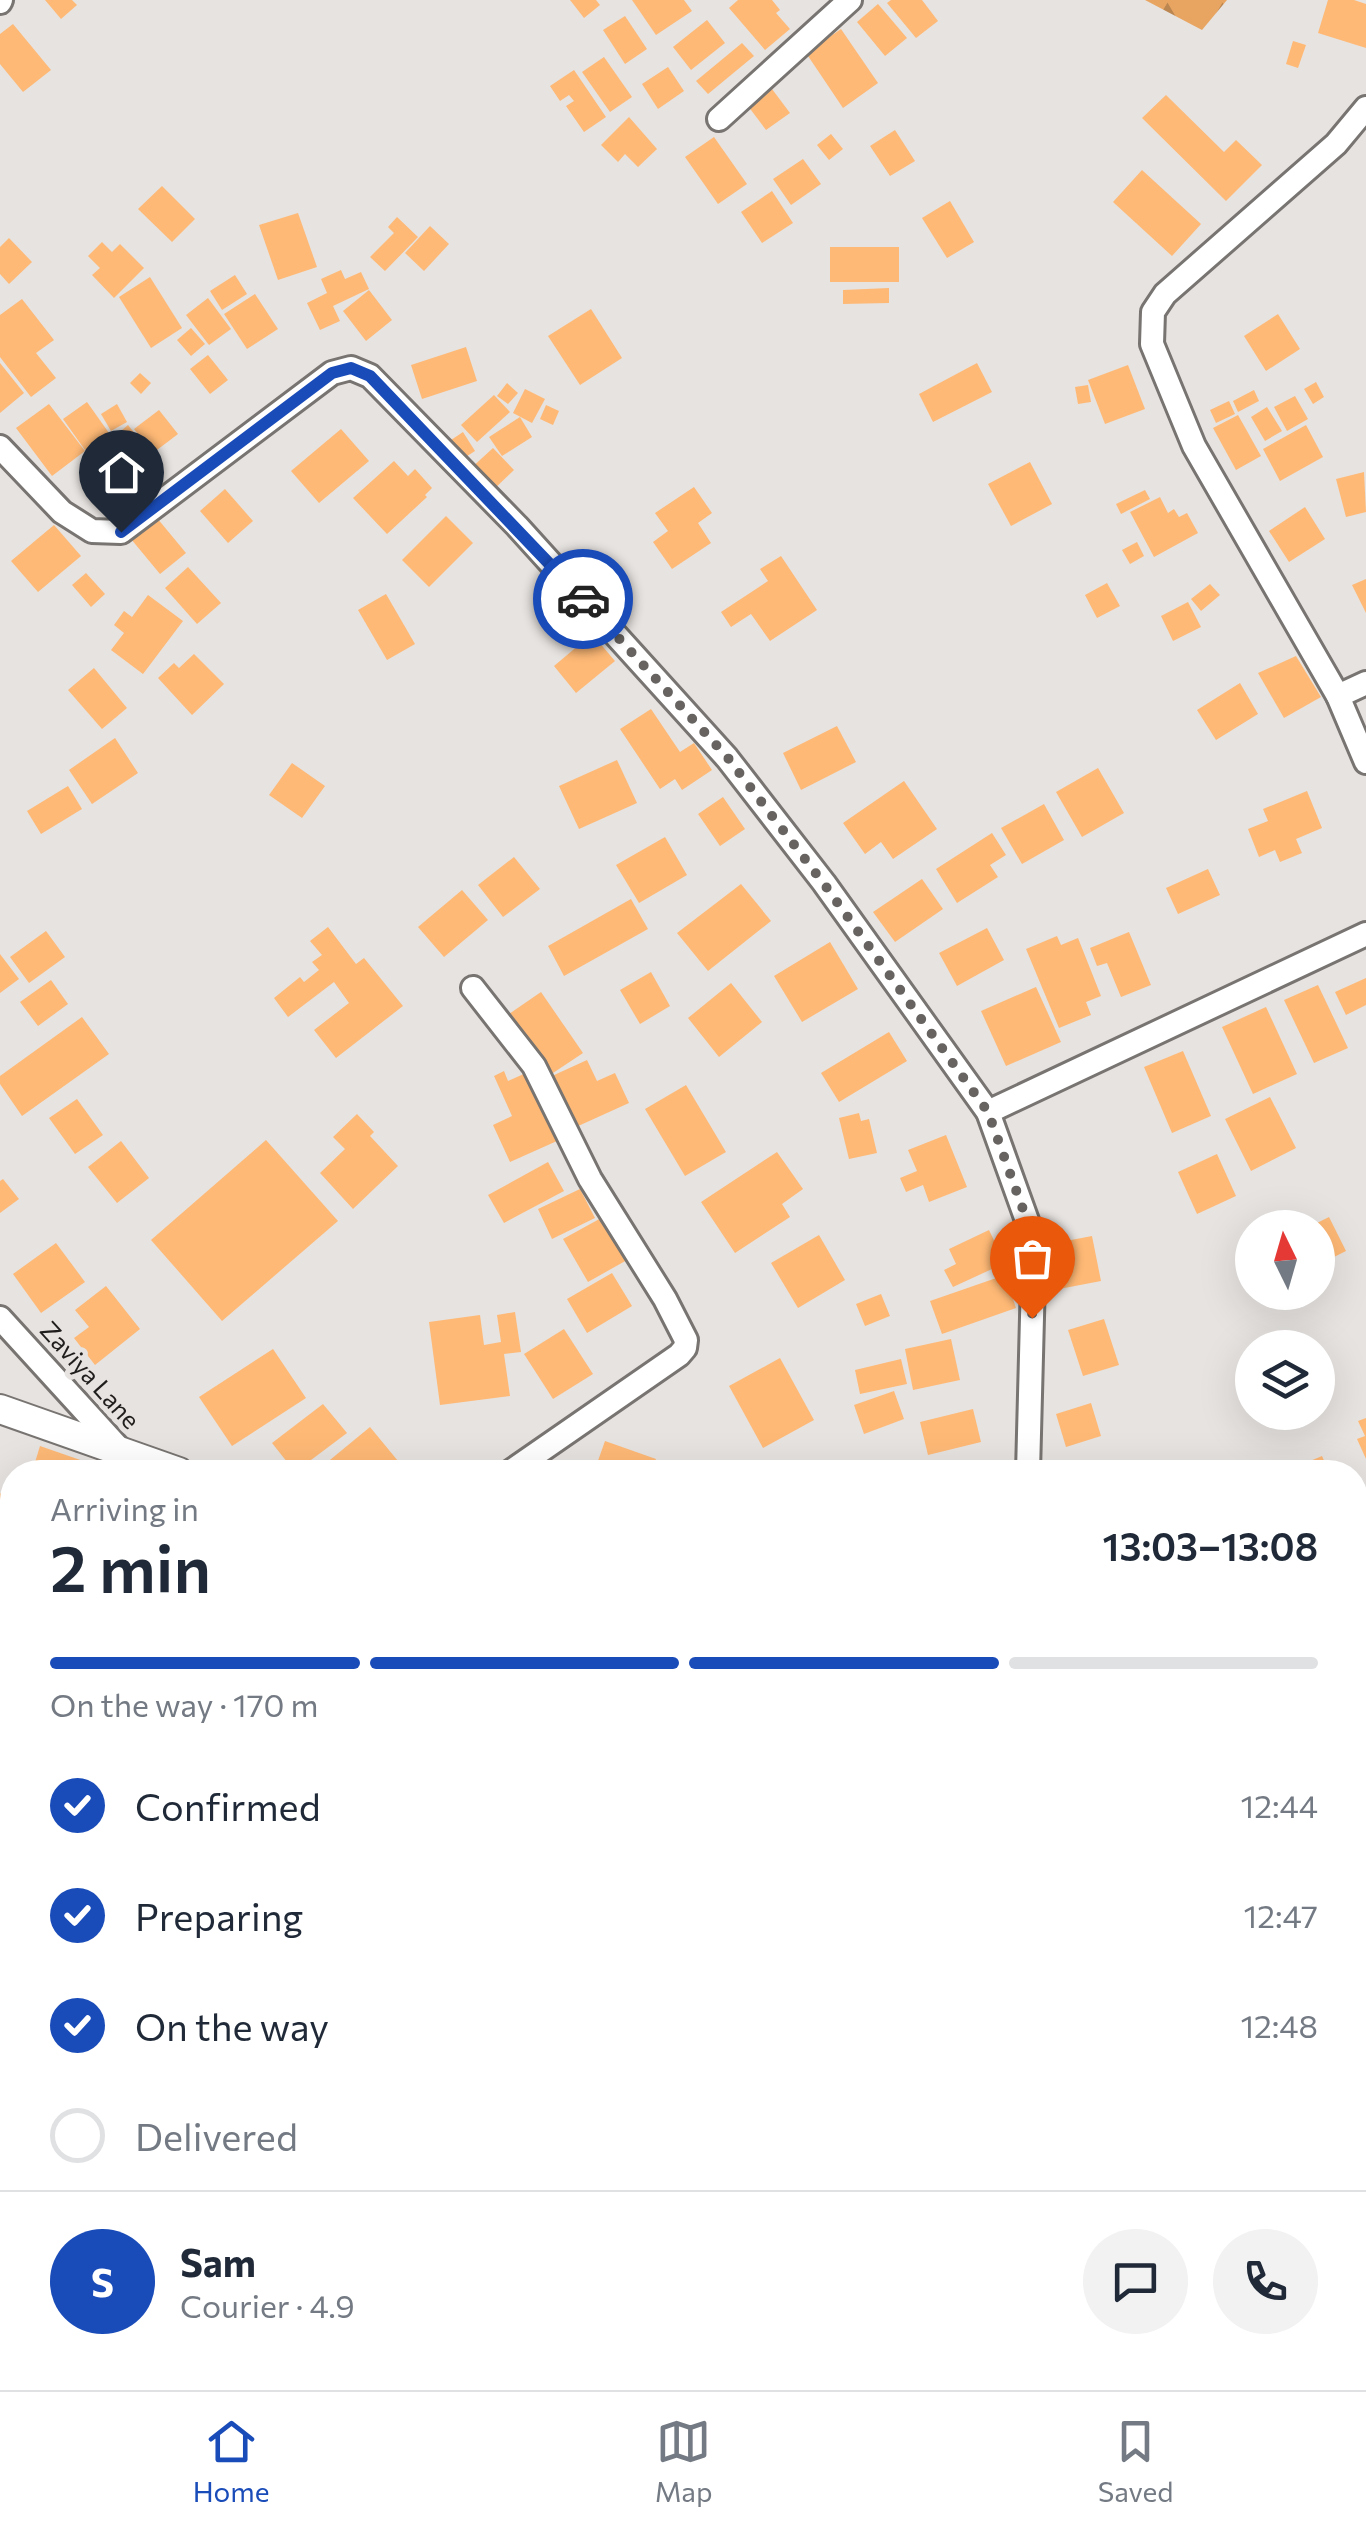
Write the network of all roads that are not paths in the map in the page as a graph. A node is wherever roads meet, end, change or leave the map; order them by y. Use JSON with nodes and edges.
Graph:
{"nodes":[{"id":1,"x":850,"y":0,"type":"edge"},
{"id":2,"x":1366,"y":108,"type":"edge"},
{"id":3,"x":719,"y":118,"type":"dead end"},
{"id":4,"x":0,"y":447,"type":"edge"},
{"id":5,"x":1366,"y":683,"type":"edge"},
{"id":6,"x":1338,"y":696,"type":"junction"},
{"id":7,"x":1366,"y":762,"type":"edge"},
{"id":8,"x":1366,"y":934,"type":"edge"},
{"id":9,"x":473,"y":988,"type":"dead end"},
{"id":10,"x":988,"y":1112,"type":"junction"},
{"id":11,"x":0,"y":1318,"type":"edge"},
{"id":12,"x":0,"y":1409,"type":"edge"},
{"id":13,"x":121,"y":1460,"type":"edge"},
{"id":14,"x":126,"y":1460,"type":"edge"},
{"id":15,"x":527,"y":1460,"type":"edge"},
{"id":16,"x":1028,"y":1460,"type":"edge"}],
"edges":[{"from":1,"to":3,"type":"street"},
{"from":2,"to":6,"type":"street"},
{"from":4,"to":10,"type":"street"},
{"from":5,"to":6,"type":"street"},
{"from":6,"to":7,"type":"street"},
{"from":8,"to":10,"type":"street"},
{"from":9,"to":15,"type":"street"},
{"from":10,"to":16,"type":"street"},
{"from":11,"to":14,"type":"street","name":"Zaviya Lane"},
{"from":12,"to":13,"type":"street"}]}
